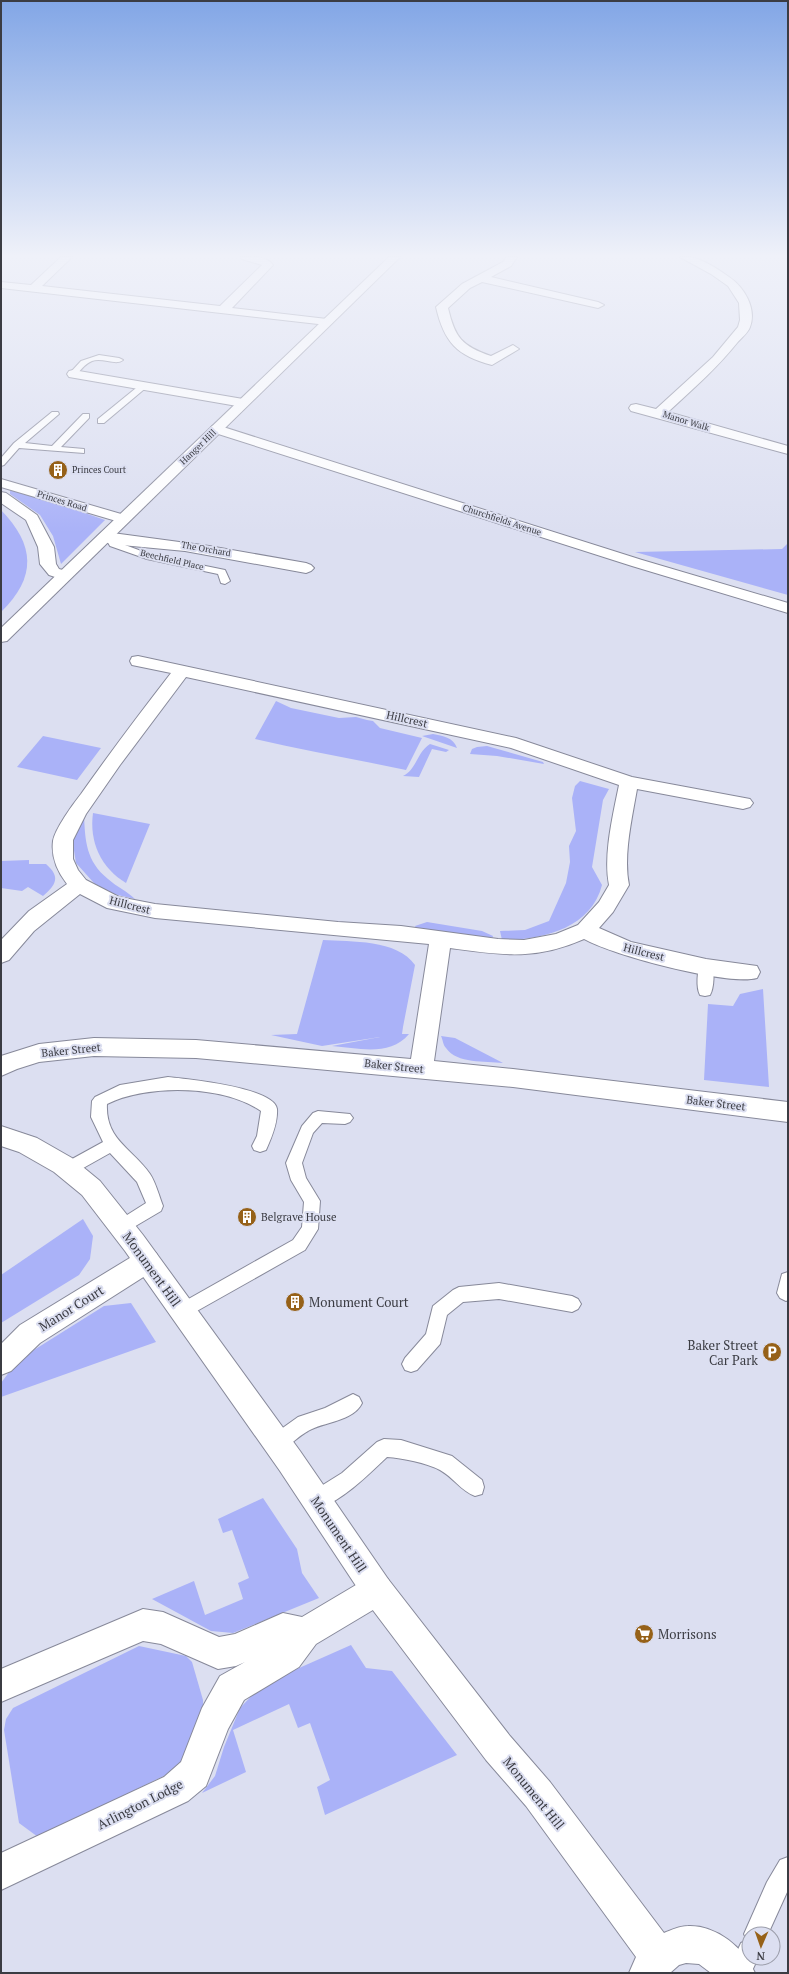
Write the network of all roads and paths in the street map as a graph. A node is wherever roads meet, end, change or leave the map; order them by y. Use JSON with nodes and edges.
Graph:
{"nodes":[{"id":1,"x":299,"y":349,"type":"edge"},
{"id":2,"x":464,"y":349,"type":"edge"},
{"id":3,"x":512,"y":349,"type":"dead end"},
{"id":4,"x":726,"y":349,"type":"edge"},
{"id":5,"x":119,"y":360,"type":"dead end"},
{"id":6,"x":492,"y":360,"type":"junction"},
{"id":7,"x":478,"y":369,"type":"dead end"},
{"id":8,"x":73,"y":374,"type":"joint"},
{"id":9,"x":144,"y":386,"type":"junction"},
{"id":10,"x":243,"y":403,"type":"junction"},
{"id":11,"x":636,"y":408,"type":"dead end"},
{"id":12,"x":55,"y":414,"type":"dead end"},
{"id":13,"x":659,"y":414,"type":"junction"},
{"id":14,"x":86,"y":416,"type":"dead end"},
{"id":15,"x":101,"y":421,"type":"dead end"},
{"id":16,"x":217,"y":428,"type":"junction"},
{"id":17,"x":17,"y":445,"type":"junction"},
{"id":18,"x":55,"y":448,"type":"junction"},
{"id":19,"x":788,"y":450,"type":"edge"},
{"id":20,"x":81,"y":452,"type":"dead end"},
{"id":21,"x":1,"y":463,"type":"edge"},
{"id":22,"x":1,"y":483,"type":"edge"},
{"id":23,"x":1,"y":496,"type":"edge"},
{"id":24,"x":123,"y":519,"type":"junction"},
{"id":25,"x":110,"y":540,"type":"junction"},
{"id":26,"x":119,"y":557,"type":"dead end"},
{"id":27,"x":306,"y":568,"type":"dead end"},
{"id":28,"x":64,"y":575,"type":"junction"},
{"id":29,"x":225,"y":581,"type":"dead end"},
{"id":30,"x":788,"y":608,"type":"edge"},
{"id":31,"x":1,"y":637,"type":"edge"},
{"id":32,"x":138,"y":661,"type":"dead end"},
{"id":33,"x":182,"y":671,"type":"junction"},
{"id":34,"x":629,"y":782,"type":"junction"},
{"id":35,"x":743,"y":803,"type":"dead end"},
{"id":36,"x":79,"y":885,"type":"junction"},
{"id":37,"x":585,"y":930,"type":"junction"},
{"id":38,"x":440,"y":940,"type":"junction"},
{"id":39,"x":1,"y":955,"type":"edge"},
{"id":40,"x":706,"y":967,"type":"junction"},
{"id":41,"x":749,"y":972,"type":"dead end"},
{"id":42,"x":705,"y":991,"type":"dead end"},
{"id":43,"x":1,"y":1067,"type":"edge"},
{"id":44,"x":421,"y":1068,"type":"junction"},
{"id":45,"x":788,"y":1112,"type":"edge"},
{"id":46,"x":344,"y":1118,"type":"dead end"},
{"id":47,"x":1,"y":1136,"type":"edge"},
{"id":48,"x":112,"y":1144,"type":"junction"},
{"id":49,"x":260,"y":1146,"type":"dead end"},
{"id":50,"x":69,"y":1169,"type":"junction"},
{"id":51,"x":122,"y":1227,"type":"junction"},
{"id":52,"x":147,"y":1261,"type":"junction"},
{"id":53,"x":572,"y":1304,"type":"dead end"},
{"id":54,"x":182,"y":1311,"type":"junction"},
{"id":55,"x":1,"y":1362,"type":"edge"},
{"id":56,"x":411,"y":1364,"type":"dead end"},
{"id":57,"x":352,"y":1403,"type":"dead end"},
{"id":58,"x":278,"y":1443,"type":"junction"},
{"id":59,"x":475,"y":1487,"type":"dead end"},
{"id":60,"x":317,"y":1500,"type":"junction"},
{"id":61,"x":377,"y":1590,"type":"junction"},
{"id":62,"x":305,"y":1633,"type":"junction"},
{"id":63,"x":1,"y":1686,"type":"edge"},
{"id":64,"x":788,"y":1868,"type":"edge"},
{"id":65,"x":1,"y":1872,"type":"edge"},
{"id":66,"x":759,"y":1926,"type":"edge"},
{"id":67,"x":654,"y":1965,"type":"edge"},
{"id":68,"x":736,"y":1973,"type":"edge"}],
"edges":[{"from":1,"to":10,"type":"street","name":"Hanger Hill"},
{"from":2,"to":6,"type":"street"},
{"from":3,"to":6,"type":"street"},
{"from":4,"to":13,"type":"street","name":"Manor Walk"},
{"from":5,"to":8,"type":"lane"},
{"from":6,"to":7,"type":"street"},
{"from":8,"to":9,"type":"street"},
{"from":9,"to":10,"type":"street"},
{"from":9,"to":15,"type":"lane"},
{"from":10,"to":16,"type":"street","name":"Hanger Hill"},
{"from":11,"to":13,"type":"street"},
{"from":12,"to":17,"type":"lane"},
{"from":13,"to":19,"type":"street","name":"Manor Walk"},
{"from":14,"to":18,"type":"lane"},
{"from":16,"to":24,"type":"street","name":"Hanger Hill"},
{"from":16,"to":30,"type":"street","name":"Churchfields Avenue"},
{"from":17,"to":18,"type":"lane"},
{"from":17,"to":21,"type":"lane"},
{"from":18,"to":20,"type":"lane"},
{"from":22,"to":24,"type":"street","name":"Princes Road"},
{"from":23,"to":28,"type":"street"},
{"from":24,"to":25,"type":"street","name":"Hanger Hill"},
{"from":25,"to":26,"type":"lane"},
{"from":25,"to":27,"type":"street","name":"The Orchard"},
{"from":25,"to":28,"type":"street","name":"Hanger Hill"},
{"from":25,"to":29,"type":"lane","name":"Beechfield Place"},
{"from":28,"to":31,"type":"street","name":"Hanger Hill"},
{"from":32,"to":33,"type":"street","name":"Hillcrest"},
{"from":33,"to":34,"type":"street","name":"Hillcrest"},
{"from":33,"to":36,"type":"street","name":"Hillcrest"},
{"from":34,"to":35,"type":"street","name":"Hillcrest"},
{"from":34,"to":37,"type":"street","name":"Hillcrest"},
{"from":36,"to":38,"type":"street","name":"Hillcrest"},
{"from":36,"to":39,"type":"street"},
{"from":37,"to":38,"type":"street","name":"Hillcrest"},
{"from":37,"to":40,"type":"street","name":"Hillcrest"},
{"from":38,"to":44,"type":"street"},
{"from":40,"to":41,"type":"street","name":"Hillcrest"},
{"from":40,"to":42,"type":"lane"},
{"from":43,"to":44,"type":"street","name":"Baker Street"},
{"from":44,"to":45,"type":"street","name":"Baker Street"},
{"from":46,"to":54,"type":"lane"},
{"from":47,"to":50,"type":"street","name":"Monument Hill"},
{"from":48,"to":49,"type":"lane"},
{"from":48,"to":50,"type":"lane"},
{"from":48,"to":51,"type":"lane"},
{"from":50,"to":51,"type":"street","name":"Monument Hill"},
{"from":51,"to":52,"type":"street","name":"Monument Hill"},
{"from":52,"to":54,"type":"street","name":"Monument Hill"},
{"from":52,"to":55,"type":"street","name":"Manor Court"},
{"from":53,"to":56,"type":"lane"},
{"from":54,"to":58,"type":"street","name":"Monument Hill"},
{"from":57,"to":58,"type":"lane"},
{"from":58,"to":60,"type":"street","name":"Monument Hill"},
{"from":59,"to":60,"type":"lane"},
{"from":60,"to":61,"type":"street","name":"Monument Hill"},
{"from":61,"to":62,"type":"street","name":"Arlington Lodge"},
{"from":61,"to":67,"type":"street","name":"Monument Hill"},
{"from":62,"to":63,"type":"street"},
{"from":62,"to":65,"type":"street","name":"Arlington Lodge"},
{"from":64,"to":66,"type":"lane"},
{"from":67,"to":68,"type":"street","name":"Monument Hill"}]}
